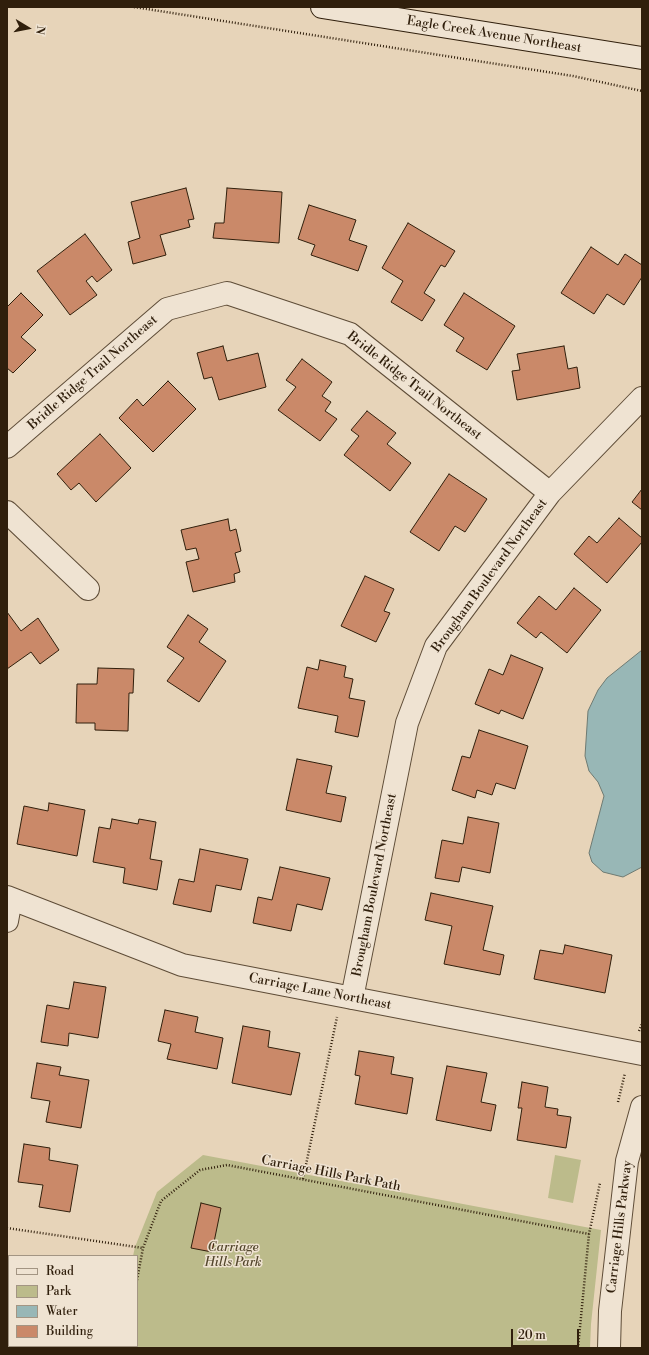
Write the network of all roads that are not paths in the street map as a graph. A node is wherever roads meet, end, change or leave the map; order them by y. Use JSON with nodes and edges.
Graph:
{"nodes":[{"id":1,"x":322,"y":7,"type":"edge"},
{"id":2,"x":642,"y":58,"type":"edge"},
{"id":3,"x":642,"y":398,"type":"edge"},
{"id":4,"x":7,"y":447,"type":"edge"},
{"id":5,"x":550,"y":493,"type":"junction"},
{"id":6,"x":7,"y":512,"type":"edge"},
{"id":7,"x":88,"y":589,"type":"dead end"},
{"id":8,"x":9,"y":898,"type":"edge"},
{"id":9,"x":7,"y":921,"type":"edge"},
{"id":10,"x":352,"y":998,"type":"junction"},
{"id":11,"x":642,"y":1054,"type":"edge"},
{"id":12,"x":642,"y":1107,"type":"edge"},
{"id":13,"x":609,"y":1348,"type":"edge"}],
"edges":[{"from":1,"to":2,"type":"street","name":"Eagle Creek Avenue Northeast"},
{"from":3,"to":5,"type":"street","name":"Brougham Boulevard Northeast"},
{"from":4,"to":5,"type":"street","name":"Bridle Ridge Trail Northeast"},
{"from":5,"to":10,"type":"street","name":"Brougham Boulevard Northeast"},
{"from":6,"to":7,"type":"street"},
{"from":8,"to":9,"type":"street"},
{"from":8,"to":10,"type":"street","name":"Carriage Lane Northeast"},
{"from":10,"to":11,"type":"street","name":"Carriage Lane Northeast"},
{"from":12,"to":13,"type":"street","name":"Carriage Hills Parkway"}]}
